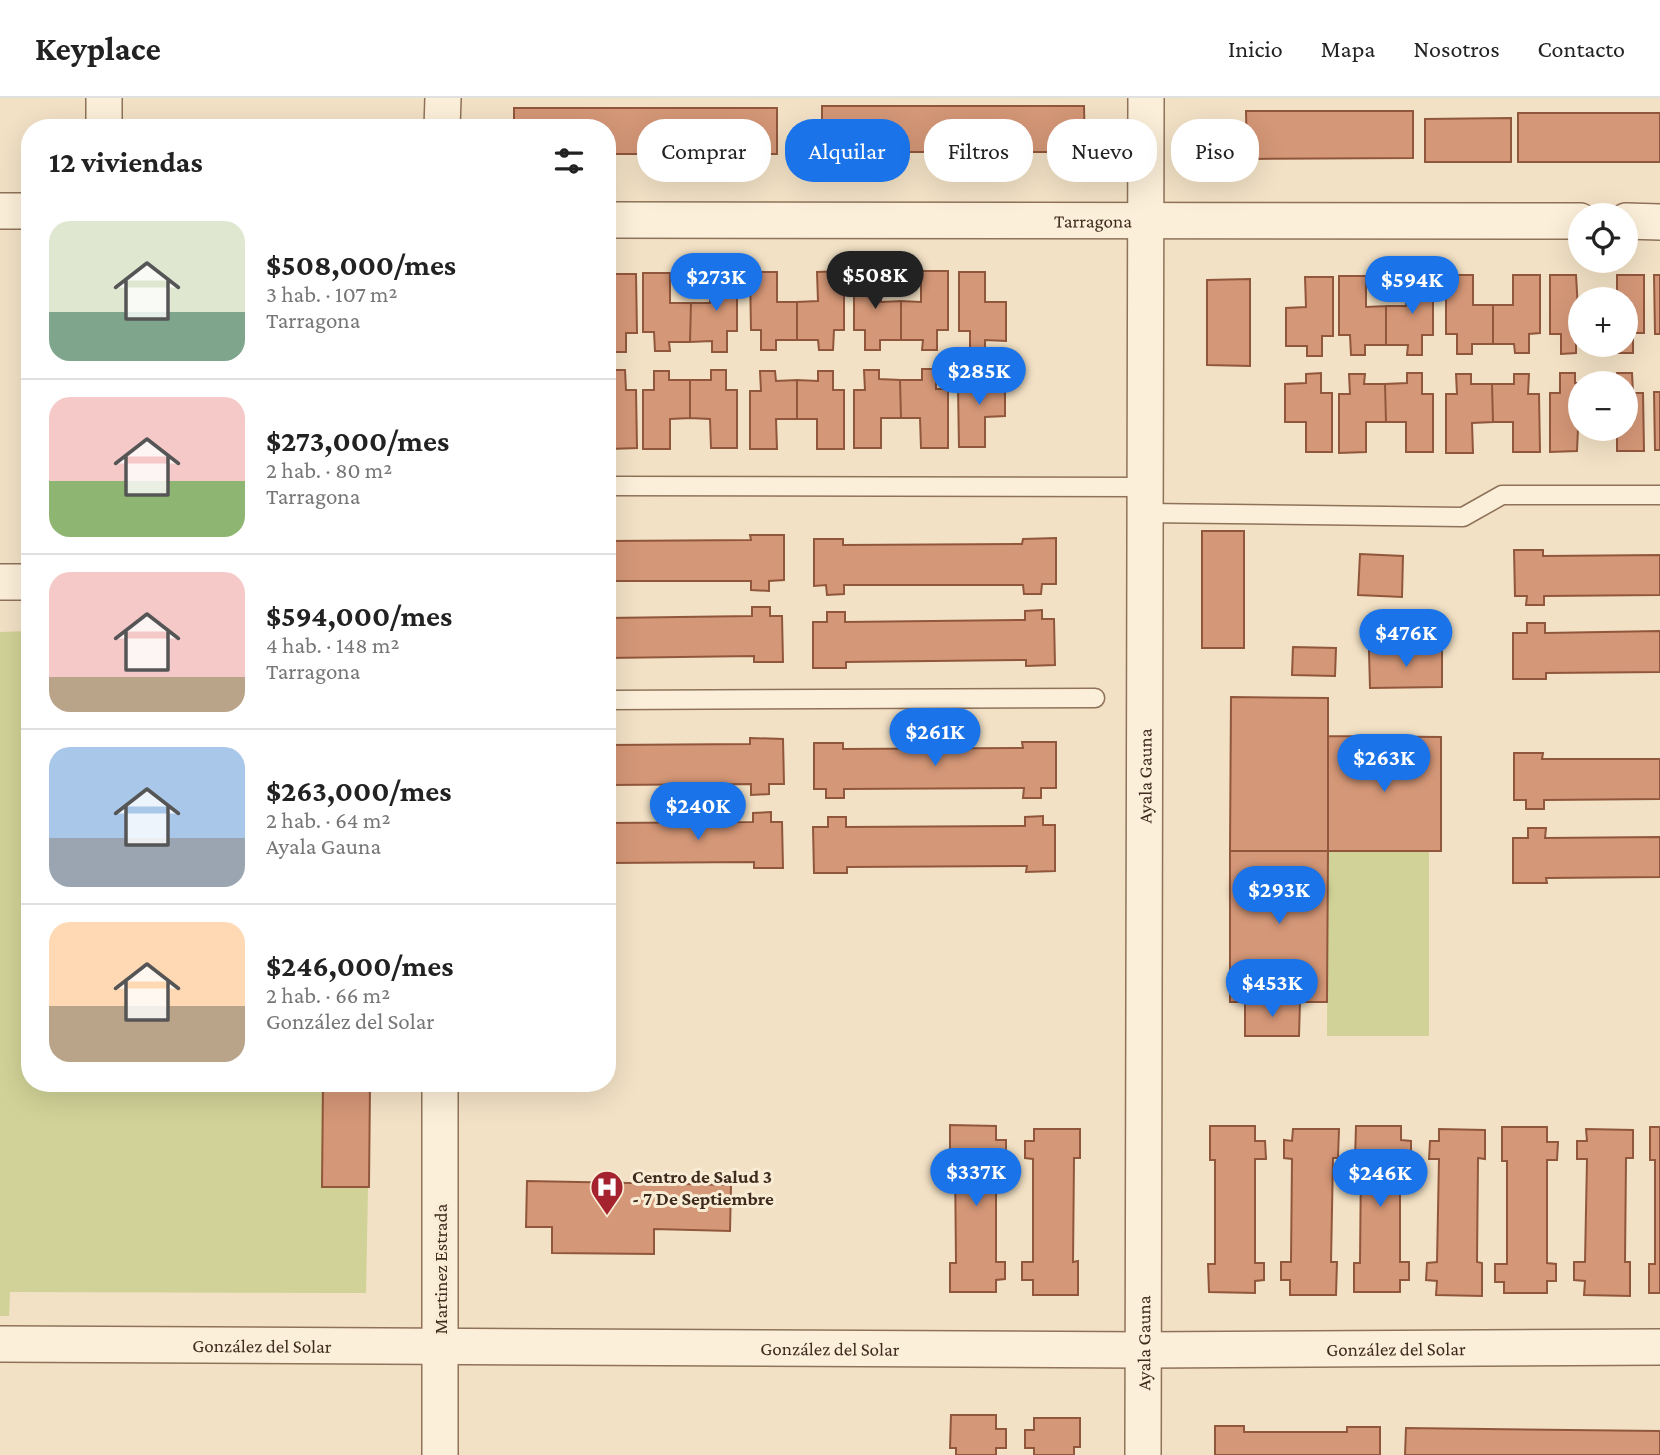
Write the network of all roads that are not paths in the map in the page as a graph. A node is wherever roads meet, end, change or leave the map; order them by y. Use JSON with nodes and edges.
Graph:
{"nodes":[{"id":1,"x":104,"y":98,"type":"edge"},
{"id":2,"x":443,"y":98,"type":"edge"},
{"id":3,"x":1146,"y":98,"type":"edge"},
{"id":4,"x":104,"y":119,"type":"edge"},
{"id":5,"x":442,"y":119,"type":"edge"},
{"id":6,"x":0,"y":211,"type":"edge"},
{"id":7,"x":21,"y":211,"type":"edge"},
{"id":8,"x":1145,"y":218,"type":"junction"},
{"id":9,"x":616,"y":220,"type":"edge"},
{"id":10,"x":1568,"y":221,"type":"edge"},
{"id":11,"x":1638,"y":222,"type":"edge"},
{"id":12,"x":1660,"y":222,"type":"edge"},
{"id":13,"x":616,"y":486,"type":"edge"},
{"id":14,"x":1660,"y":495,"type":"edge"},
{"id":15,"x":1145,"y":500,"type":"junction"},
{"id":16,"x":0,"y":582,"type":"edge"},
{"id":17,"x":21,"y":582,"type":"edge"},
{"id":18,"x":1095,"y":698,"type":"dead end"},
{"id":19,"x":616,"y":700,"type":"edge"},
{"id":20,"x":440,"y":1092,"type":"edge"},
{"id":21,"x":0,"y":1344,"type":"edge"},
{"id":22,"x":440,"y":1346,"type":"junction"},
{"id":23,"x":1660,"y":1347,"type":"edge"},
{"id":24,"x":1143,"y":1350,"type":"junction"},
{"id":25,"x":440,"y":1455,"type":"edge"},
{"id":26,"x":1143,"y":1455,"type":"edge"}],
"edges":[{"from":1,"to":4,"type":"street"},
{"from":2,"to":5,"type":"street"},
{"from":3,"to":8,"type":"street","name":"Ayala Gauna"},
{"from":6,"to":7,"type":"street"},
{"from":8,"to":9,"type":"street","name":"Tarragona"},
{"from":8,"to":10,"type":"street","name":"Tarragona"},
{"from":8,"to":15,"type":"street","name":"Ayala Gauna"},
{"from":11,"to":12,"type":"street"},
{"from":13,"to":15,"type":"lane"},
{"from":14,"to":15,"type":"lane"},
{"from":15,"to":24,"type":"street","name":"Ayala Gauna"},
{"from":16,"to":17,"type":"street"},
{"from":18,"to":19,"type":"lane"},
{"from":20,"to":22,"type":"street","name":"Martinez Estrada"},
{"from":21,"to":22,"type":"street","name":"González del Solar"},
{"from":22,"to":24,"type":"street","name":"González del Solar"},
{"from":22,"to":25,"type":"street","name":"Martinez Estrada"},
{"from":23,"to":24,"type":"street","name":"González del Solar"},
{"from":24,"to":26,"type":"street","name":"Ayala Gauna"}]}
